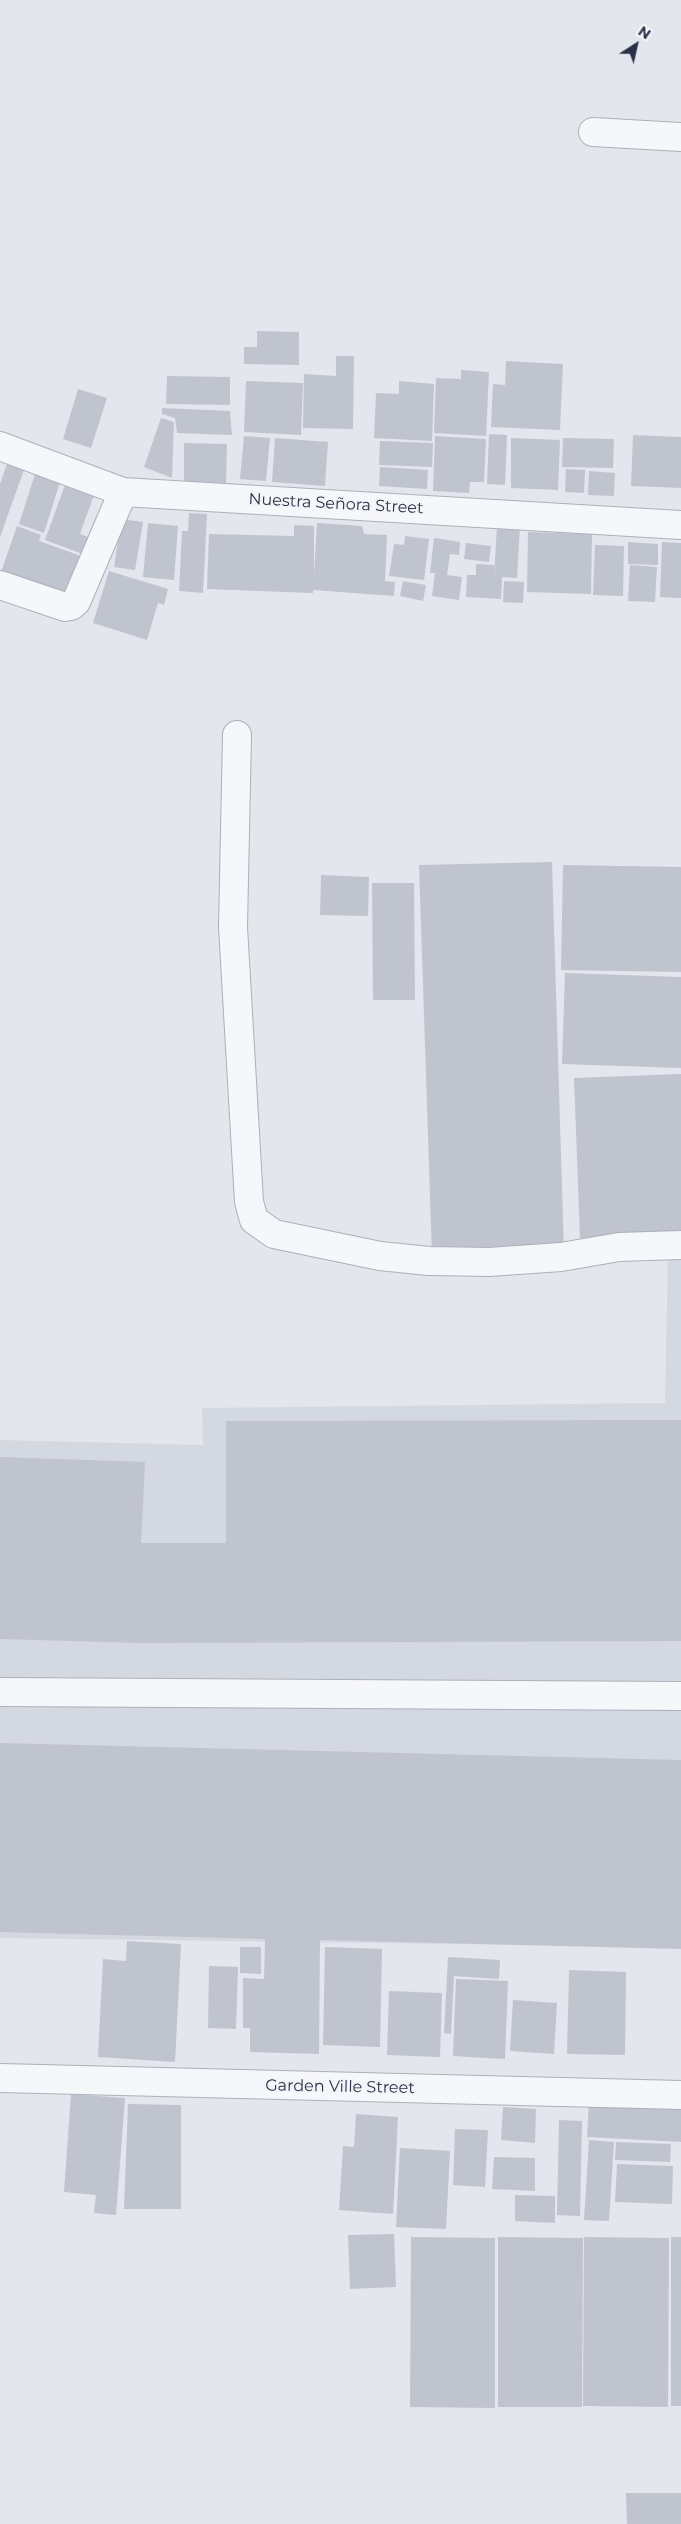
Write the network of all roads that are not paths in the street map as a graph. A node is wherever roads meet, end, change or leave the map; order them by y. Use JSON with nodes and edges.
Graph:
{"nodes":[{"id":1,"x":593,"y":132,"type":"dead end"},
{"id":2,"x":681,"y":137,"type":"edge"},
{"id":3,"x":0,"y":446,"type":"edge"},
{"id":4,"x":123,"y":492,"type":"junction"},
{"id":5,"x":681,"y":524,"type":"edge"},
{"id":6,"x":0,"y":585,"type":"edge"},
{"id":7,"x":237,"y":734,"type":"dead end"},
{"id":8,"x":681,"y":1245,"type":"edge"},
{"id":9,"x":0,"y":1692,"type":"edge"},
{"id":10,"x":681,"y":1696,"type":"edge"},
{"id":11,"x":0,"y":2078,"type":"edge"},
{"id":12,"x":681,"y":2095,"type":"edge"}],
"edges":[{"from":1,"to":2,"type":"street"},
{"from":3,"to":4,"type":"street","name":"Nuestra Señora Street"},
{"from":4,"to":5,"type":"street","name":"Nuestra Señora Street"},
{"from":4,"to":6,"type":"street"},
{"from":7,"to":8,"type":"street"},
{"from":9,"to":10,"type":"street"},
{"from":11,"to":12,"type":"street","name":"Garden Ville Street"}]}
